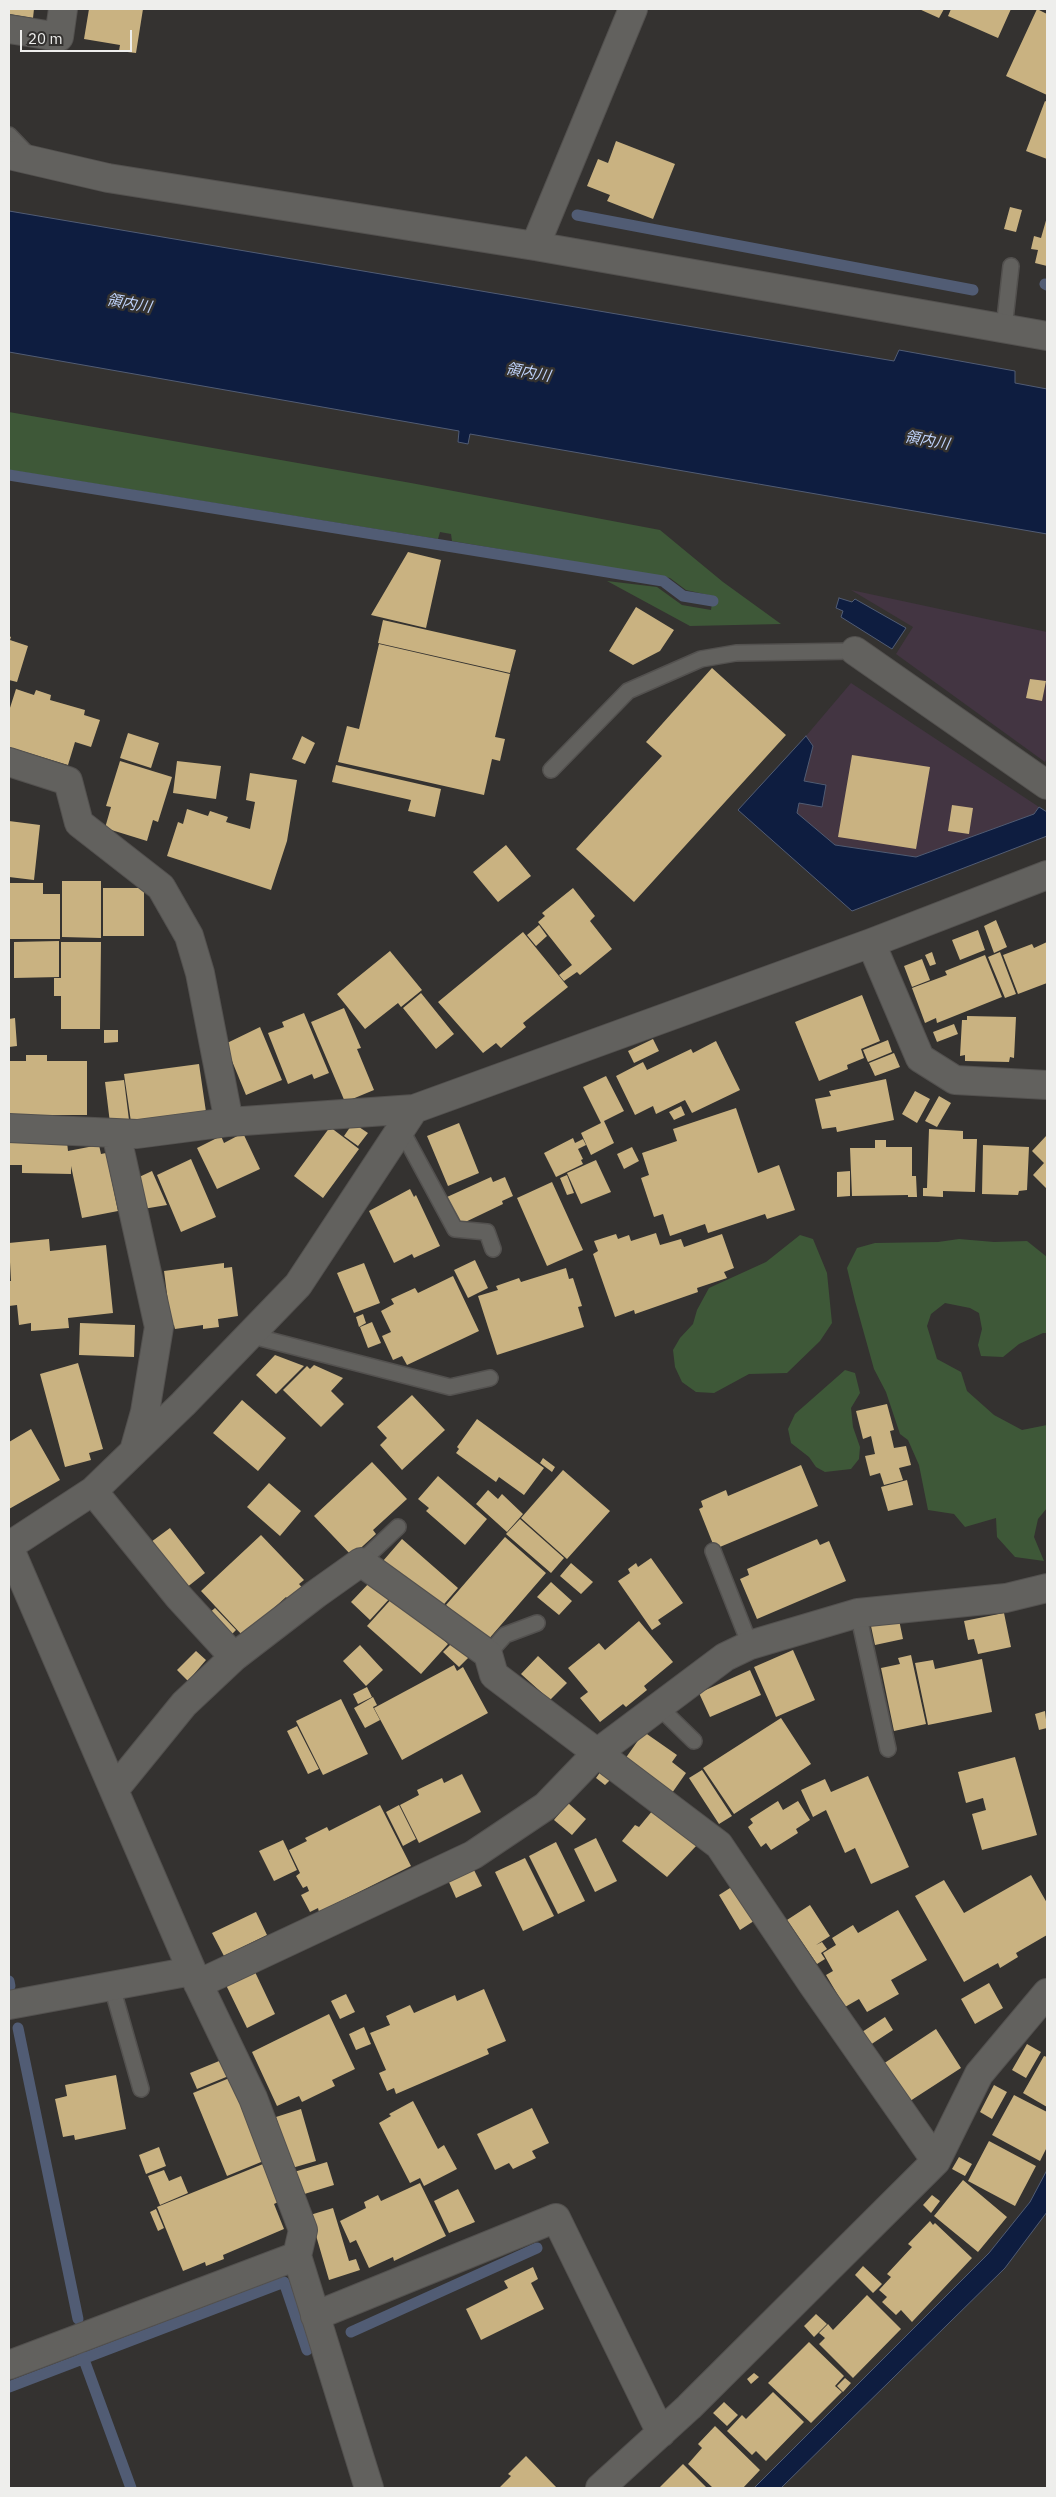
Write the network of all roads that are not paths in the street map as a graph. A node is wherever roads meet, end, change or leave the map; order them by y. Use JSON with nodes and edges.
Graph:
{"nodes":[{"id":1,"x":63,"y":9,"type":"edge"},
{"id":2,"x":634,"y":9,"type":"edge"},
{"id":3,"x":9,"y":29,"type":"edge"},
{"id":4,"x":9,"y":135,"type":"edge"},
{"id":5,"x":20,"y":158,"type":"edge"},
{"id":6,"x":535,"y":246,"type":"junction"},
{"id":7,"x":1011,"y":266,"type":"dead end"},
{"id":8,"x":1004,"y":328,"type":"junction"},
{"id":9,"x":1047,"y":336,"type":"edge"},
{"id":10,"x":855,"y":651,"type":"joint"},
{"id":11,"x":9,"y":762,"type":"edge"},
{"id":12,"x":551,"y":770,"type":"dead end"},
{"id":13,"x":1047,"y":785,"type":"edge"},
{"id":14,"x":1047,"y":876,"type":"edge"},
{"id":15,"x":871,"y":943,"type":"junction"},
{"id":16,"x":1047,"y":1085,"type":"edge"},
{"id":17,"x":408,"y":1119,"type":"junction"},
{"id":18,"x":229,"y":1122,"type":"junction"},
{"id":19,"x":9,"y":1128,"type":"edge"},
{"id":20,"x":116,"y":1133,"type":"junction"},
{"id":21,"x":493,"y":1249,"type":"dead end"},
{"id":22,"x":249,"y":1335,"type":"junction"},
{"id":23,"x":490,"y":1378,"type":"dead end"},
{"id":24,"x":133,"y":1452,"type":"junction"},
{"id":25,"x":93,"y":1491,"type":"junction"},
{"id":26,"x":398,"y":1527,"type":"dead end"},
{"id":27,"x":9,"y":1547,"type":"edge"},
{"id":28,"x":714,"y":1551,"type":"dead end"},
{"id":29,"x":361,"y":1562,"type":"junction"},
{"id":30,"x":1047,"y":1588,"type":"edge"},
{"id":31,"x":858,"y":1613,"type":"junction"},
{"id":32,"x":537,"y":1623,"type":"dead end"},
{"id":33,"x":750,"y":1645,"type":"junction"},
{"id":34,"x":488,"y":1654,"type":"junction"},
{"id":35,"x":234,"y":1657,"type":"junction"},
{"id":36,"x":659,"y":1707,"type":"junction"},
{"id":37,"x":694,"y":1741,"type":"dead end"},
{"id":38,"x":888,"y":1749,"type":"dead end"},
{"id":39,"x":597,"y":1752,"type":"junction"},
{"id":40,"x":114,"y":1790,"type":"junction"},
{"id":41,"x":195,"y":1978,"type":"junction"},
{"id":42,"x":112,"y":1987,"type":"junction"},
{"id":43,"x":1047,"y":1993,"type":"edge"},
{"id":44,"x":9,"y":2005,"type":"edge"},
{"id":45,"x":141,"y":2089,"type":"dead end"},
{"id":46,"x":936,"y":2161,"type":"junction"},
{"id":47,"x":297,"y":2256,"type":"junction"},
{"id":48,"x":315,"y":2316,"type":"junction"},
{"id":49,"x":9,"y":2365,"type":"edge"},
{"id":50,"x":661,"y":2433,"type":"junction"},
{"id":51,"x":370,"y":2488,"type":"edge"},
{"id":52,"x":600,"y":2488,"type":"edge"}],
"edges":[{"from":1,"to":3,"type":"street"},
{"from":2,"to":6,"type":"street"},
{"from":4,"to":5,"type":"lane"},
{"from":5,"to":6,"type":"street"},
{"from":6,"to":8,"type":"street"},
{"from":7,"to":8,"type":"lane"},
{"from":8,"to":9,"type":"street"},
{"from":10,"to":12,"type":"lane"},
{"from":10,"to":13,"type":"street"},
{"from":11,"to":18,"type":"street"},
{"from":14,"to":15,"type":"street"},
{"from":15,"to":16,"type":"street"},
{"from":15,"to":17,"type":"street"},
{"from":17,"to":18,"type":"street"},
{"from":17,"to":21,"type":"lane"},
{"from":17,"to":22,"type":"street"},
{"from":18,"to":20,"type":"street"},
{"from":19,"to":20,"type":"street"},
{"from":20,"to":24,"type":"street"},
{"from":22,"to":23,"type":"lane"},
{"from":22,"to":24,"type":"street"},
{"from":24,"to":25,"type":"street"},
{"from":25,"to":27,"type":"street"},
{"from":25,"to":35,"type":"street"},
{"from":26,"to":29,"type":"lane"},
{"from":27,"to":40,"type":"street"},
{"from":28,"to":33,"type":"lane"},
{"from":29,"to":34,"type":"street"},
{"from":29,"to":35,"type":"street"},
{"from":30,"to":31,"type":"street"},
{"from":31,"to":33,"type":"street"},
{"from":31,"to":38,"type":"lane"},
{"from":32,"to":34,"type":"lane"},
{"from":33,"to":36,"type":"street"},
{"from":34,"to":39,"type":"street"},
{"from":35,"to":40,"type":"street"},
{"from":36,"to":37,"type":"lane"},
{"from":36,"to":39,"type":"street"},
{"from":39,"to":41,"type":"street"},
{"from":39,"to":46,"type":"street"},
{"from":40,"to":41,"type":"street"},
{"from":41,"to":42,"type":"street"},
{"from":41,"to":47,"type":"street"},
{"from":42,"to":44,"type":"street"},
{"from":42,"to":45,"type":"lane"},
{"from":43,"to":46,"type":"street"},
{"from":46,"to":50,"type":"street"},
{"from":47,"to":48,"type":"street"},
{"from":47,"to":49,"type":"street"},
{"from":48,"to":50,"type":"street"},
{"from":48,"to":51,"type":"street"},
{"from":50,"to":52,"type":"street"}]}
